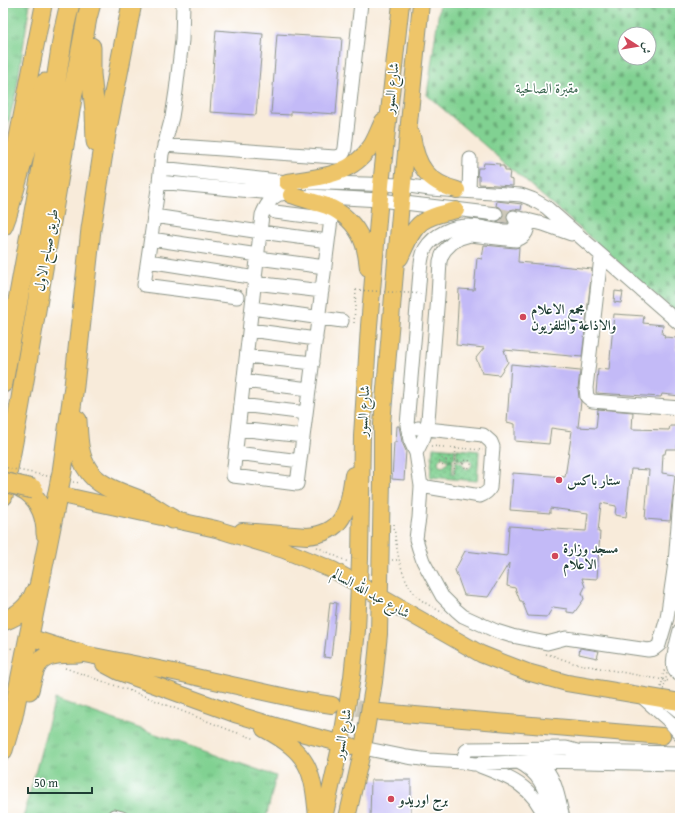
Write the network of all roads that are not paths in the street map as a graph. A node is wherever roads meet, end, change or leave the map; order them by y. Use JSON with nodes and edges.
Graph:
{"nodes":[{"id":1,"x":44,"y":3,"type":"edge"},
{"id":2,"x":70,"y":3,"type":"edge"},
{"id":3,"x":91,"y":3,"type":"edge"},
{"id":4,"x":94,"y":3,"type":"edge"},
{"id":5,"x":132,"y":3,"type":"edge"},
{"id":6,"x":183,"y":3,"type":"edge"},
{"id":7,"x":361,"y":3,"type":"edge"},
{"id":8,"x":401,"y":3,"type":"edge"},
{"id":9,"x":421,"y":3,"type":"edge"},
{"id":10,"x":430,"y":3,"type":"edge"},
{"id":11,"x":419,"y":23,"type":"junction"},
{"id":12,"x":64,"y":29,"type":"junction"},
{"id":13,"x":389,"y":106,"type":"junction"},
{"id":14,"x":409,"y":119,"type":"junction"},
{"id":15,"x":164,"y":145,"type":"junction"},
{"id":16,"x":470,"y":159,"type":"dead end"},
{"id":17,"x":161,"y":168,"type":"junction"},
{"id":18,"x":159,"y":182,"type":"junction"},
{"id":19,"x":403,"y":185,"type":"junction"},
{"id":20,"x":286,"y":190,"type":"junction"},
{"id":21,"x":250,"y":191,"type":"junction"},
{"id":22,"x":463,"y":191,"type":"junction"},
{"id":23,"x":489,"y":192,"type":"junction"},
{"id":24,"x":380,"y":193,"type":"junction"},
{"id":25,"x":401,"y":202,"type":"junction"},
{"id":26,"x":3,"y":205,"type":"edge"},
{"id":27,"x":456,"y":210,"type":"junction"},
{"id":28,"x":550,"y":211,"type":"junction"},
{"id":29,"x":269,"y":213,"type":"junction"},
{"id":30,"x":154,"y":216,"type":"junction"},
{"id":31,"x":517,"y":218,"type":"junction"},
{"id":32,"x":543,"y":224,"type":"junction"},
{"id":33,"x":3,"y":226,"type":"edge"},
{"id":34,"x":92,"y":230,"type":"junction"},
{"id":35,"x":260,"y":232,"type":"junction"},
{"id":36,"x":578,"y":237,"type":"junction"},
{"id":37,"x":151,"y":239,"type":"junction"},
{"id":38,"x":328,"y":241,"type":"junction"},
{"id":39,"x":258,"y":256,"type":"junction"},
{"id":40,"x":601,"y":257,"type":"junction"},
{"id":41,"x":148,"y":261,"type":"junction"},
{"id":42,"x":325,"y":267,"type":"junction"},
{"id":43,"x":396,"y":268,"type":"junction"},
{"id":44,"x":255,"y":280,"type":"junction"},
{"id":45,"x":322,"y":291,"type":"junction"},
{"id":46,"x":372,"y":296,"type":"junction"},
{"id":47,"x":237,"y":297,"type":"dead end"},
{"id":48,"x":252,"y":308,"type":"junction"},
{"id":49,"x":318,"y":317,"type":"junction"},
{"id":50,"x":348,"y":322,"type":"road end"},
{"id":51,"x":680,"y":324,"type":"edge"},
{"id":52,"x":250,"y":330,"type":"junction"},
{"id":53,"x":316,"y":339,"type":"junction"},
{"id":54,"x":247,"y":356,"type":"junction"},
{"id":55,"x":312,"y":363,"type":"junction"},
{"id":56,"x":244,"y":381,"type":"junction"},
{"id":57,"x":3,"y":383,"type":"edge"},
{"id":58,"x":74,"y":386,"type":"junction"},
{"id":59,"x":309,"y":389,"type":"junction"},
{"id":60,"x":241,"y":405,"type":"junction"},
{"id":61,"x":680,"y":408,"type":"edge"},
{"id":62,"x":306,"y":413,"type":"junction"},
{"id":63,"x":363,"y":416,"type":"junction"},
{"id":64,"x":407,"y":425,"type":"junction"},
{"id":65,"x":239,"y":429,"type":"junction"},
{"id":66,"x":427,"y":429,"type":"junction"},
{"id":67,"x":303,"y":436,"type":"junction"},
{"id":68,"x":418,"y":449,"type":"junction"},
{"id":69,"x":236,"y":453,"type":"junction"},
{"id":70,"x":300,"y":461,"type":"junction"},
{"id":71,"x":55,"y":486,"type":"junction"},
{"id":72,"x":421,"y":486,"type":"junction"},
{"id":73,"x":18,"y":490,"type":"edge"},
{"id":74,"x":680,"y":500,"type":"edge"},
{"id":75,"x":172,"y":520,"type":"junction"},
{"id":76,"x":216,"y":529,"type":"junction"},
{"id":77,"x":46,"y":548,"type":"junction"},
{"id":78,"x":41,"y":575,"type":"junction"},
{"id":79,"x":360,"y":586,"type":"junction"},
{"id":80,"x":380,"y":597,"type":"junction"},
{"id":81,"x":4,"y":630,"type":"edge"},
{"id":82,"x":680,"y":630,"type":"edge"},
{"id":83,"x":27,"y":645,"type":"junction"},
{"id":84,"x":86,"y":654,"type":"junction"},
{"id":85,"x":680,"y":675,"type":"edge"},
{"id":86,"x":641,"y":696,"type":"junction"},
{"id":87,"x":664,"y":699,"type":"junction"},
{"id":88,"x":680,"y":702,"type":"edge"},
{"id":89,"x":332,"y":705,"type":"tunnel mouth"},
{"id":90,"x":380,"y":712,"type":"tunnel mouth"},
{"id":91,"x":680,"y":712,"type":"edge"},
{"id":92,"x":236,"y":714,"type":"junction"},
{"id":93,"x":13,"y":716,"type":"junction"},
{"id":94,"x":680,"y":734,"type":"edge"},
{"id":95,"x":662,"y":736,"type":"dead end"},
{"id":96,"x":341,"y":743,"type":"junction"},
{"id":97,"x":363,"y":748,"type":"junction"},
{"id":98,"x":3,"y":750,"type":"edge"},
{"id":99,"x":680,"y":753,"type":"edge"},
{"id":100,"x":539,"y":761,"type":"junction"},
{"id":101,"x":518,"y":762,"type":"junction"},
{"id":102,"x":468,"y":763,"type":"junction"},
{"id":103,"x":680,"y":764,"type":"edge"},
{"id":104,"x":317,"y":818,"type":"edge"},
{"id":105,"x":324,"y":818,"type":"edge"},
{"id":106,"x":347,"y":818,"type":"edge"},
{"id":107,"x":545,"y":818,"type":"edge"},
{"id":108,"x":554,"y":818,"type":"edge"},
{"id":109,"x":562,"y":818,"type":"edge"}],
"edges":[{"from":1,"to":26,"type":"main road"},
{"from":2,"to":12,"type":"highway","name":"طريق صباح الاول"},
{"from":3,"to":73,"type":"highway","name":"طريق صباح الاول"},
{"from":4,"to":34,"type":"highway"},
{"from":5,"to":34,"type":"highway"},
{"from":6,"to":15,"type":"street"},
{"from":7,"to":15,"type":"street"},
{"from":8,"to":13,"type":"main road","name":"شارع السور"},
{"from":9,"to":11,"type":"main road","name":"شارع السور"},
{"from":10,"to":11,"type":"street"},
{"from":11,"to":14,"type":"main road","name":"شارع السور"},
{"from":12,"to":33,"type":"highway"},
{"from":12,"to":57,"type":"highway","name":"طريق صباح الاول"},
{"from":13,"to":20,"type":"main road"},
{"from":13,"to":24,"type":"main road","name":"شارع السور"},
{"from":14,"to":19,"type":"main road","name":"شارع السور"},
{"from":14,"to":22,"type":"main road"},
{"from":15,"to":17,"type":"street"},
{"from":16,"to":22,"type":"street"},
{"from":17,"to":18,"type":"street"},
{"from":17,"to":20,"type":"street"},
{"from":18,"to":21,"type":"street"},
{"from":18,"to":30,"type":"street"},
{"from":19,"to":22,"type":"street"},
{"from":19,"to":24,"type":"street"},
{"from":19,"to":25,"type":"main road","name":"شارع السور"},
{"from":20,"to":21,"type":"street"},
{"from":20,"to":24,"type":"street"},
{"from":20,"to":29,"type":"street"},
{"from":20,"to":46,"type":"main road"},
{"from":21,"to":29,"type":"street"},
{"from":22,"to":23,"type":"street"},
{"from":23,"to":27,"type":"street"},
{"from":23,"to":28,"type":"street"},
{"from":24,"to":25,"type":"street"},
{"from":24,"to":46,"type":"main road","name":"شارع السور"},
{"from":25,"to":27,"type":"street"},
{"from":25,"to":43,"type":"main road","name":"شارع السور"},
{"from":27,"to":43,"type":"main road"},
{"from":28,"to":32,"type":"street"},
{"from":28,"to":36,"type":"street"},
{"from":29,"to":35,"type":"street"},
{"from":29,"to":38,"type":"street"},
{"from":30,"to":35,"type":"street"},
{"from":30,"to":37,"type":"street"},
{"from":31,"to":32,"type":"street"},
{"from":31,"to":64,"type":"street"},
{"from":31,"to":66,"type":"street"},
{"from":32,"to":36,"type":"street"},
{"from":34,"to":58,"type":"highway"},
{"from":35,"to":38,"type":"street"},
{"from":35,"to":39,"type":"street"},
{"from":36,"to":40,"type":"street"},
{"from":37,"to":39,"type":"street"},
{"from":37,"to":41,"type":"street"},
{"from":38,"to":42,"type":"street"},
{"from":39,"to":42,"type":"street"},
{"from":39,"to":44,"type":"street"},
{"from":40,"to":51,"type":"street"},
{"from":40,"to":61,"type":"street"},
{"from":41,"to":44,"type":"street"},
{"from":41,"to":47,"type":"street"},
{"from":42,"to":45,"type":"street"},
{"from":43,"to":80,"type":"main road","name":"شارع السور"},
{"from":44,"to":45,"type":"street"},
{"from":44,"to":48,"type":"street"},
{"from":45,"to":49,"type":"street"},
{"from":46,"to":63,"type":"main road","name":"شارع السور"},
{"from":48,"to":49,"type":"street"},
{"from":48,"to":52,"type":"street"},
{"from":49,"to":50,"type":"street"},
{"from":49,"to":53,"type":"street"},
{"from":52,"to":53,"type":"street"},
{"from":52,"to":54,"type":"street"},
{"from":53,"to":55,"type":"street"},
{"from":54,"to":55,"type":"street"},
{"from":54,"to":56,"type":"street"},
{"from":55,"to":59,"type":"street"},
{"from":56,"to":59,"type":"street"},
{"from":56,"to":60,"type":"street"},
{"from":58,"to":71,"type":"highway"},
{"from":58,"to":75,"type":"highway"},
{"from":59,"to":62,"type":"street"},
{"from":60,"to":62,"type":"street"},
{"from":60,"to":65,"type":"street"},
{"from":62,"to":67,"type":"street"},
{"from":63,"to":76,"type":"main road"},
{"from":63,"to":79,"type":"main road","name":"شارع السور"},
{"from":64,"to":66,"type":"street"},
{"from":64,"to":68,"type":"street"},
{"from":65,"to":67,"type":"street"},
{"from":65,"to":69,"type":"street"},
{"from":66,"to":68,"type":"street"},
{"from":66,"to":72,"type":"street"},
{"from":67,"to":70,"type":"street"},
{"from":68,"to":72,"type":"street"},
{"from":69,"to":70,"type":"street"},
{"from":69,"to":70,"type":"street"},
{"from":71,"to":73,"type":"highway"},
{"from":71,"to":75,"type":"main road","name":"شارع عبد الله السالم"},
{"from":71,"to":77,"type":"highway"},
{"from":72,"to":74,"type":"street"},
{"from":73,"to":77,"type":"highway"},
{"from":75,"to":76,"type":"main road","name":"شارع عبد الله السالم"},
{"from":76,"to":79,"type":"main road","name":"شارع عبد الله السالم"},
{"from":77,"to":78,"type":"highway"},
{"from":78,"to":81,"type":"highway"},
{"from":78,"to":83,"type":"highway"},
{"from":79,"to":80,"type":"main road","name":"شارع عبد الله السالم"},
{"from":79,"to":96,"type":"main road","name":"شارع السور"},
{"from":80,"to":86,"type":"main road","name":"شارع عبد الله السالم"},
{"from":80,"to":97,"type":"main road","name":"شارع السور"},
{"from":81,"to":83,"type":"highway"},
{"from":82,"to":85,"type":"street"},
{"from":83,"to":84,"type":"main road"},
{"from":83,"to":93,"type":"highway"},
{"from":84,"to":89,"type":"main road"},
{"from":84,"to":92,"type":"main road"},
{"from":84,"to":93,"type":"highway"},
{"from":86,"to":87,"type":"main road","name":"شارع عبد الله السالم"},
{"from":86,"to":94,"type":"street"},
{"from":87,"to":88,"type":"main road","name":"شارع عبد الله السالم"},
{"from":87,"to":91,"type":"street"},
{"from":90,"to":95,"type":"main road"},
{"from":92,"to":96,"type":"main road"},
{"from":92,"to":104,"type":"main road"},
{"from":93,"to":98,"type":"highway"},
{"from":96,"to":97,"type":"main road"},
{"from":96,"to":105,"type":"main road","name":"شارع السور"},
{"from":97,"to":102,"type":"street"},
{"from":97,"to":106,"type":"main road","name":"شارع السور"},
{"from":99,"to":102,"type":"street"},
{"from":100,"to":101,"type":"street"},
{"from":100,"to":103,"type":"street"},
{"from":100,"to":109,"type":"street"},
{"from":101,"to":102,"type":"street"},
{"from":101,"to":108,"type":"street"},
{"from":102,"to":107,"type":"street"}]}
